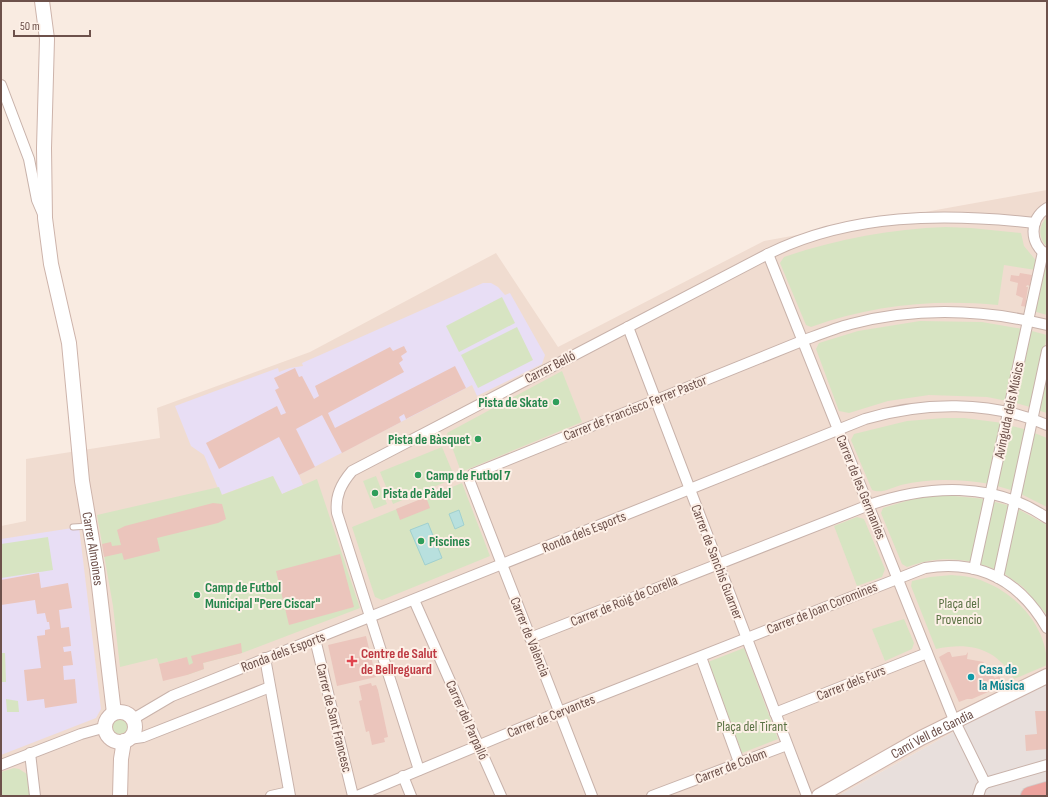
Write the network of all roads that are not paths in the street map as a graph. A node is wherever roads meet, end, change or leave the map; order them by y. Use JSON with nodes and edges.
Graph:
{"nodes":[{"id":1,"x":42,"y":1,"type":"edge"},
{"id":2,"x":1,"y":85,"type":"edge"},
{"id":3,"x":1047,"y":208,"type":"edge"},
{"id":4,"x":45,"y":218,"type":"junction"},
{"id":5,"x":1035,"y":223,"type":"junction"},
{"id":6,"x":768,"y":254,"type":"junction"},
{"id":7,"x":1045,"y":254,"type":"edge"},
{"id":8,"x":1028,"y":320,"type":"junction"},
{"id":9,"x":1047,"y":325,"type":"edge"},
{"id":10,"x":628,"y":327,"type":"junction"},
{"id":11,"x":802,"y":341,"type":"junction"},
{"id":12,"x":1047,"y":351,"type":"edge"},
{"id":13,"x":655,"y":400,"type":"junction"},
{"id":14,"x":1008,"y":413,"type":"junction"},
{"id":15,"x":1032,"y":420,"type":"junction"},
{"id":16,"x":1047,"y":425,"type":"edge"},
{"id":17,"x":838,"y":429,"type":"junction"},
{"id":18,"x":470,"y":478,"type":"joint"},
{"id":19,"x":689,"y":489,"type":"junction"},
{"id":20,"x":991,"y":494,"type":"junction"},
{"id":21,"x":1014,"y":502,"type":"junction"},
{"id":22,"x":869,"y":505,"type":"junction"},
{"id":23,"x":1047,"y":518,"type":"edge"},
{"id":24,"x":90,"y":526,"type":"junction"},
{"id":25,"x":73,"y":527,"type":"dead end"},
{"id":26,"x":718,"y":564,"type":"junction"},
{"id":27,"x":501,"y":566,"type":"junction"},
{"id":28,"x":974,"y":569,"type":"junction"},
{"id":29,"x":897,"y":578,"type":"junction"},
{"id":30,"x":998,"y":578,"type":"junction"},
{"id":31,"x":414,"y":600,"type":"junction"},
{"id":32,"x":370,"y":618,"type":"junction"},
{"id":33,"x":1047,"y":628,"type":"edge"},
{"id":34,"x":530,"y":638,"type":"junction"},
{"id":35,"x":746,"y":638,"type":"junction"},
{"id":36,"x":315,"y":639,"type":"junction"},
{"id":37,"x":927,"y":653,"type":"junction"},
{"id":38,"x":701,"y":657,"type":"junction"},
{"id":39,"x":265,"y":658,"type":"junction"},
{"id":40,"x":1047,"y":676,"type":"edge"},
{"id":41,"x":270,"y":687,"type":"junction"},
{"id":42,"x":559,"y":712,"type":"junction"},
{"id":43,"x":114,"y":713,"type":"junction"},
{"id":44,"x":775,"y":713,"type":"junction"},
{"id":45,"x":133,"y":720,"type":"junction"},
{"id":46,"x":954,"y":720,"type":"junction"},
{"id":47,"x":106,"y":727,"type":"junction"},
{"id":48,"x":126,"y":740,"type":"junction"},
{"id":49,"x":787,"y":745,"type":"junction"},
{"id":50,"x":479,"y":746,"type":"junction"},
{"id":51,"x":30,"y":753,"type":"junction"},
{"id":52,"x":739,"y":762,"type":"junction"},
{"id":53,"x":1,"y":765,"type":"edge"},
{"id":54,"x":1047,"y":765,"type":"edge"},
{"id":55,"x":419,"y":770,"type":"junction"},
{"id":56,"x":404,"y":776,"type":"junction"},
{"id":57,"x":985,"y":783,"type":"junction"},
{"id":58,"x":1047,"y":791,"type":"edge"},
{"id":59,"x":289,"y":794,"type":"edge"},
{"id":60,"x":35,"y":796,"type":"edge"},
{"id":61,"x":120,"y":796,"type":"edge"},
{"id":62,"x":271,"y":796,"type":"edge"},
{"id":63,"x":353,"y":796,"type":"edge"},
{"id":64,"x":357,"y":796,"type":"edge"},
{"id":65,"x":411,"y":796,"type":"edge"},
{"id":66,"x":501,"y":796,"type":"edge"},
{"id":67,"x":592,"y":796,"type":"edge"},
{"id":68,"x":652,"y":796,"type":"edge"},
{"id":69,"x":807,"y":796,"type":"edge"},
{"id":70,"x":819,"y":796,"type":"edge"},
{"id":71,"x":978,"y":796,"type":"edge"},
{"id":72,"x":1030,"y":796,"type":"edge"}],
"edges":[{"from":1,"to":4,"type":"street","name":"Carrer Almoines"},
{"from":2,"to":4,"type":"street"},
{"from":3,"to":5,"type":"street"},
{"from":4,"to":24,"type":"street","name":"Carrer Almoines"},
{"from":5,"to":6,"type":"street","name":"Carrer Belló"},
{"from":5,"to":7,"type":"street"},
{"from":6,"to":10,"type":"street","name":"Carrer Belló"},
{"from":6,"to":11,"type":"street","name":"Carrer de les Germanies"},
{"from":7,"to":8,"type":"street","name":"Avinguda dels Músics"},
{"from":8,"to":9,"type":"street","name":"Carrer de Francisco Ferrer Pastor"},
{"from":8,"to":11,"type":"street","name":"Carrer de Francisco Ferrer Pastor"},
{"from":8,"to":14,"type":"street","name":"Avinguda dels Músics"},
{"from":10,"to":13,"type":"street","name":"Carrer de Sanchis Guarner"},
{"from":10,"to":32,"type":"street","name":"Carrer Belló"},
{"from":11,"to":13,"type":"street","name":"Carrer de Francisco Ferrer Pastor"},
{"from":11,"to":17,"type":"street","name":"Carrer de les Germanies"},
{"from":12,"to":15,"type":"street","name":"Avinguda dels Músics"},
{"from":13,"to":18,"type":"street","name":"Carrer de Francisco Ferrer Pastor"},
{"from":13,"to":19,"type":"street","name":"Carrer de Sanchis Guarner"},
{"from":14,"to":15,"type":"street","name":"Ronda dels Esports"},
{"from":14,"to":17,"type":"street","name":"Ronda dels Esports"},
{"from":14,"to":20,"type":"street","name":"Avinguda dels Músics"},
{"from":15,"to":16,"type":"street","name":"Ronda dels Esports"},
{"from":15,"to":21,"type":"street","name":"Avinguda dels Músics"},
{"from":17,"to":19,"type":"street","name":"Ronda dels Esports"},
{"from":17,"to":22,"type":"street","name":"Carrer de les Germanies"},
{"from":18,"to":27,"type":"street","name":"Carrer de València"},
{"from":19,"to":26,"type":"street","name":"Carrer de Sanchis Guarner"},
{"from":19,"to":27,"type":"street","name":"Ronda dels Esports"},
{"from":20,"to":21,"type":"street","name":"Carrer de Roig de Corella"},
{"from":20,"to":22,"type":"street","name":"Carrer de Roig de Corella"},
{"from":20,"to":28,"type":"street","name":"Avinguda dels Músics"},
{"from":21,"to":23,"type":"street","name":"Carrer de Roig de Corella"},
{"from":21,"to":30,"type":"street","name":"Avinguda dels Músics"},
{"from":22,"to":26,"type":"street","name":"Carrer de Roig de Corella"},
{"from":22,"to":29,"type":"street","name":"Carrer de les Germanies"},
{"from":24,"to":25,"type":"lane"},
{"from":24,"to":43,"type":"street","name":"Carrer Almoines"},
{"from":26,"to":34,"type":"street","name":"Carrer de Roig de Corella"},
{"from":26,"to":35,"type":"street","name":"Carrer de Sanchis Guarner"},
{"from":27,"to":31,"type":"street","name":"Ronda dels Esports"},
{"from":27,"to":34,"type":"street","name":"Carrer de València"},
{"from":28,"to":29,"type":"street"},
{"from":28,"to":30,"type":"street"},
{"from":29,"to":35,"type":"street","name":"Carrer de Joan Coromines"},
{"from":29,"to":37,"type":"street","name":"Carrer de les Germanies"},
{"from":30,"to":33,"type":"street"},
{"from":31,"to":32,"type":"street","name":"Ronda dels Esports"},
{"from":31,"to":50,"type":"street","name":"Carrer del Parpalló"},
{"from":32,"to":36,"type":"street","name":"Ronda dels Esports"},
{"from":32,"to":55,"type":"street"},
{"from":34,"to":42,"type":"street","name":"Carrer de València"},
{"from":35,"to":38,"type":"street","name":"Carrer de Cervantes"},
{"from":35,"to":44,"type":"street","name":"Carrer de Sanchis Guarner"},
{"from":36,"to":39,"type":"street","name":"Ronda dels Esports"},
{"from":36,"to":63,"type":"street","name":"Carrer de Sant Francesc"},
{"from":37,"to":44,"type":"street","name":"Carrer dels Furs"},
{"from":37,"to":46,"type":"street","name":"Carrer de les Germanies"},
{"from":38,"to":42,"type":"street","name":"Carrer de Cervantes"},
{"from":38,"to":52,"type":"street"},
{"from":39,"to":41,"type":"street"},
{"from":39,"to":45,"type":"street","name":"Ronda dels Esports"},
{"from":40,"to":46,"type":"street","name":"Camí Vell de Gandia"},
{"from":41,"to":48,"type":"street","name":"Ronda dels Esports"},
{"from":41,"to":59,"type":"street"},
{"from":42,"to":50,"type":"street","name":"Carrer de Cervantes"},
{"from":42,"to":67,"type":"street","name":"Carrer de València"},
{"from":43,"to":45,"type":"street"},
{"from":43,"to":47,"type":"street"},
{"from":44,"to":49,"type":"street","name":"Carrer de Sanchis Guarner"},
{"from":45,"to":48,"type":"street"},
{"from":46,"to":57,"type":"street","name":"Carrer de les Germanies"},
{"from":46,"to":70,"type":"street","name":"Camí Vell de Gandia"},
{"from":47,"to":48,"type":"street"},
{"from":47,"to":51,"type":"street"},
{"from":48,"to":61,"type":"street"},
{"from":49,"to":52,"type":"street","name":"Carrer de Colom"},
{"from":49,"to":69,"type":"street","name":"Carrer de Sanchis Guarner"},
{"from":50,"to":55,"type":"street","name":"Carrer de Cervantes"},
{"from":50,"to":66,"type":"street","name":"Carrer del Parpalló"},
{"from":51,"to":53,"type":"street"},
{"from":51,"to":60,"type":"street"},
{"from":52,"to":68,"type":"street","name":"Carrer de Colom"},
{"from":54,"to":57,"type":"street"},
{"from":55,"to":56,"type":"street","name":"Carrer de Cervantes"},
{"from":56,"to":64,"type":"street","name":"Carrer de Cervantes"},
{"from":56,"to":65,"type":"street"},
{"from":57,"to":71,"type":"street"},
{"from":58,"to":72,"type":"highway"},
{"from":59,"to":62,"type":"street"}]}
